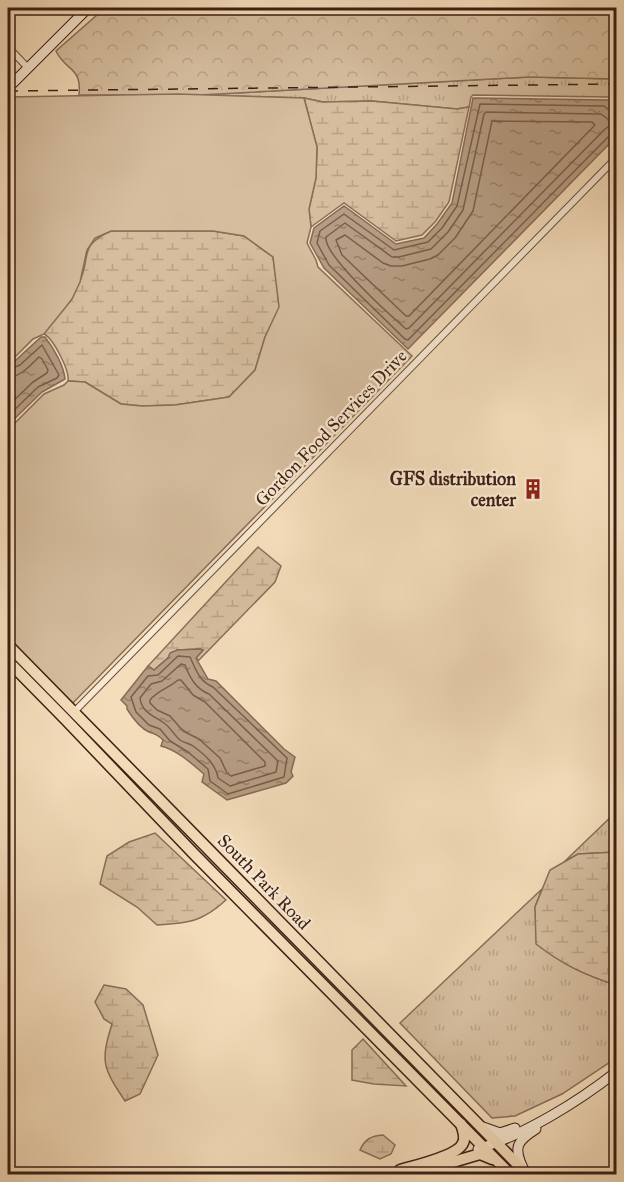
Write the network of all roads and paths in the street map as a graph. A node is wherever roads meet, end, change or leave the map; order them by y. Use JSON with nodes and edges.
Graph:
{"nodes":[{"id":1,"x":88,"y":8,"type":"edge"},
{"id":2,"x":8,"y":47,"type":"edge"},
{"id":3,"x":28,"y":68,"type":"junction"},
{"id":4,"x":8,"y":87,"type":"edge"},
{"id":5,"x":616,"y":158,"type":"edge"},
{"id":6,"x":8,"y":645,"type":"edge"},
{"id":7,"x":8,"y":654,"type":"edge"},
{"id":8,"x":8,"y":661,"type":"edge"},
{"id":9,"x":70,"y":716,"type":"junction"},
{"id":10,"x":616,"y":1072,"type":"edge"},
{"id":11,"x":413,"y":1076,"type":"junction"},
{"id":12,"x":557,"y":1112,"type":"junction"},
{"id":13,"x":477,"y":1122,"type":"junction"},
{"id":14,"x":460,"y":1124,"type":"junction"},
{"id":15,"x":497,"y":1143,"type":"junction"},
{"id":16,"x":484,"y":1148,"type":"junction"},
{"id":17,"x":496,"y":1160,"type":"junction"},
{"id":18,"x":388,"y":1174,"type":"edge"},
{"id":19,"x":510,"y":1174,"type":"edge"},
{"id":20,"x":525,"y":1174,"type":"edge"}],
"edges":[{"from":1,"to":3,"type":"street"},
{"from":2,"to":3,"type":"street"},
{"from":3,"to":4,"type":"street"},
{"from":5,"to":9,"type":"street","name":"Gordon Food Services Drive"},
{"from":6,"to":9,"type":"main road","name":"South Park Road"},
{"from":7,"to":9,"type":"main road"},
{"from":8,"to":9,"type":"main road","name":"South Park Road"},
{"from":9,"to":11,"type":"main road","name":"South Park Road"},
{"from":9,"to":13,"type":"main road","name":"South Park Road"},
{"from":10,"to":12,"type":"street"},
{"from":11,"to":14,"type":"main road","name":"South Park Road"},
{"from":11,"to":15,"type":"main road"},
{"from":12,"to":13,"type":"street"},
{"from":12,"to":15,"type":"street"},
{"from":12,"to":20,"type":"street"},
{"from":13,"to":15,"type":"main road","name":"South Park Road"},
{"from":14,"to":16,"type":"main road","name":"South Park Road"},
{"from":14,"to":18,"type":"main road"},
{"from":15,"to":16,"type":"street"},
{"from":15,"to":20,"type":"main road"},
{"from":16,"to":17,"type":"main road","name":"South Park Road"},
{"from":16,"to":18,"type":"street"},
{"from":16,"to":20,"type":"main road"},
{"from":17,"to":18,"type":"main road"},
{"from":17,"to":19,"type":"main road","name":"South Park Road"}]}
